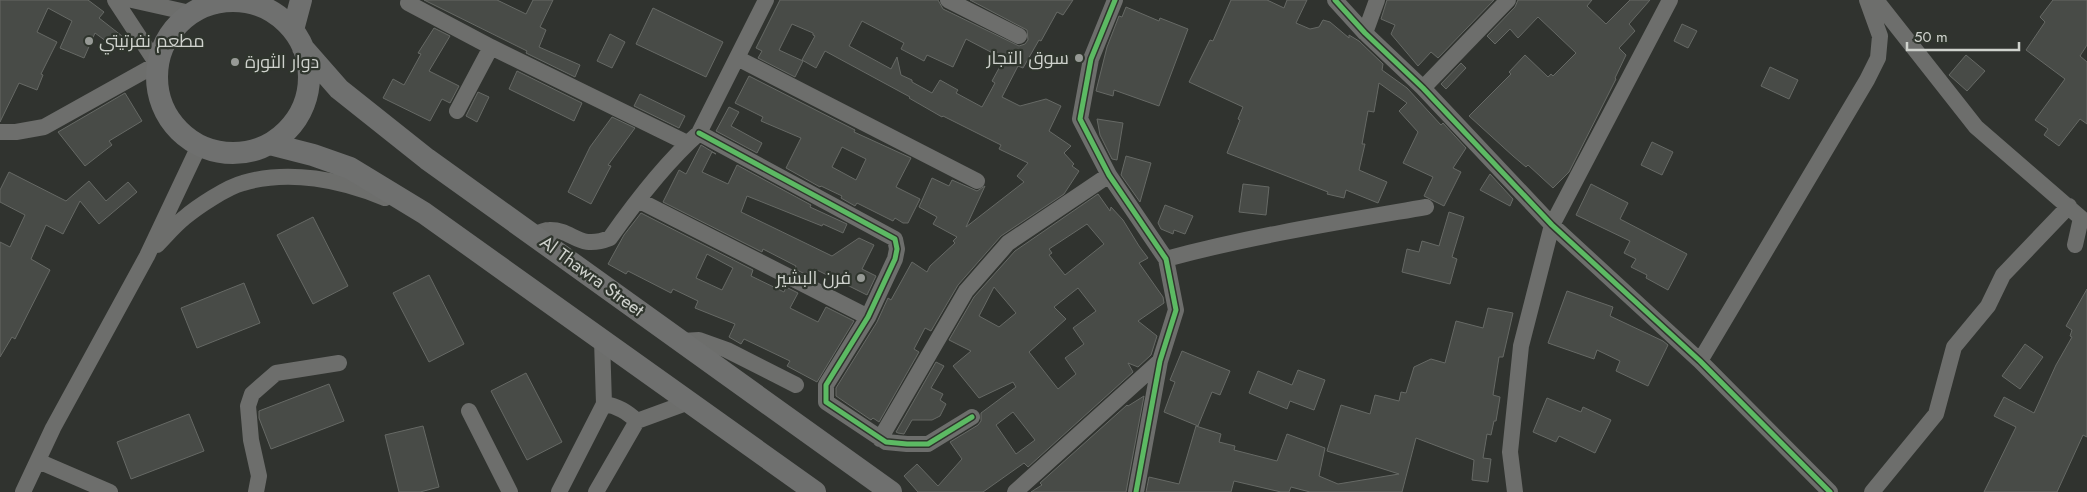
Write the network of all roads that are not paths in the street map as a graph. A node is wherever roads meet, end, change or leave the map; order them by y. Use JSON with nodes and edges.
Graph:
{"nodes":[{"id":1,"x":115,"y":0,"type":"edge"},
{"id":2,"x":132,"y":0,"type":"edge"},
{"id":3,"x":301,"y":0,"type":"edge"},
{"id":4,"x":766,"y":0,"type":"edge"},
{"id":5,"x":948,"y":0,"type":"edge"},
{"id":6,"x":1115,"y":0,"type":"edge"},
{"id":7,"x":1334,"y":0,"type":"edge"},
{"id":8,"x":1377,"y":0,"type":"edge"},
{"id":9,"x":1508,"y":0,"type":"edge"},
{"id":10,"x":1670,"y":0,"type":"edge"},
{"id":11,"x":1867,"y":0,"type":"edge"},
{"id":12,"x":1876,"y":0,"type":"edge"},
{"id":13,"x":216,"y":1,"type":"edge"},
{"id":14,"x":408,"y":3,"type":"dead end"},
{"id":15,"x":190,"y":13,"type":"junction"},
{"id":16,"x":1365,"y":33,"type":"junction"},
{"id":17,"x":1019,"y":36,"type":"dead end"},
{"id":18,"x":298,"y":39,"type":"junction"},
{"id":19,"x":491,"y":46,"type":"junction"},
{"id":20,"x":737,"y":58,"type":"junction"},
{"id":21,"x":157,"y":64,"type":"junction"},
{"id":22,"x":1423,"y":88,"type":"junction"},
{"id":23,"x":457,"y":111,"type":"dead end"},
{"id":24,"x":0,"y":132,"type":"edge"},
{"id":25,"x":693,"y":138,"type":"junction"},
{"id":26,"x":270,"y":144,"type":"junction"},
{"id":27,"x":199,"y":146,"type":"junction"},
{"id":28,"x":1109,"y":175,"type":"junction"},
{"id":29,"x":977,"y":181,"type":"dead end"},
{"id":30,"x":638,"y":200,"type":"junction"},
{"id":31,"x":2069,"y":206,"type":"junction"},
{"id":32,"x":1426,"y":207,"type":"dead end"},
{"id":33,"x":424,"y":214,"type":"junction"},
{"id":34,"x":1552,"y":225,"type":"junction"},
{"id":35,"x":534,"y":235,"type":"junction"},
{"id":36,"x":2075,"y":245,"type":"dead end"},
{"id":37,"x":147,"y":256,"type":"junction"},
{"id":38,"x":1166,"y":259,"type":"junction"},
{"id":39,"x":868,"y":317,"type":"junction"},
{"id":40,"x":602,"y":340,"type":"junction"},
{"id":41,"x":682,"y":341,"type":"junction"},
{"id":42,"x":1700,"y":361,"type":"junction"},
{"id":43,"x":1160,"y":362,"type":"junction"},
{"id":44,"x":340,"y":363,"type":"dead end"},
{"id":45,"x":796,"y":385,"type":"dead end"},
{"id":46,"x":689,"y":402,"type":"junction"},
{"id":47,"x":604,"y":404,"type":"junction"},
{"id":48,"x":469,"y":410,"type":"dead end"},
{"id":49,"x":972,"y":417,"type":"dead end"},
{"id":50,"x":637,"y":421,"type":"junction"},
{"id":51,"x":880,"y":439,"type":"junction"},
{"id":52,"x":38,"y":461,"type":"junction"},
{"id":53,"x":23,"y":492,"type":"edge"},
{"id":54,"x":110,"y":492,"type":"edge"},
{"id":55,"x":256,"y":492,"type":"edge"},
{"id":56,"x":510,"y":492,"type":"edge"},
{"id":57,"x":559,"y":492,"type":"edge"},
{"id":58,"x":596,"y":492,"type":"edge"},
{"id":59,"x":815,"y":492,"type":"edge"},
{"id":60,"x":891,"y":492,"type":"edge"},
{"id":61,"x":1015,"y":492,"type":"edge"},
{"id":62,"x":1136,"y":492,"type":"edge"},
{"id":63,"x":1515,"y":492,"type":"edge"},
{"id":64,"x":1830,"y":492,"type":"edge"},
{"id":65,"x":1872,"y":492,"type":"edge"}],
"edges":[{"from":1,"to":21,"type":"street"},
{"from":2,"to":15,"type":"street"},
{"from":3,"to":18,"type":"main road"},
{"from":4,"to":20,"type":"street"},
{"from":5,"to":17,"type":"street"},
{"from":6,"to":28,"type":"street"},
{"from":7,"to":16,"type":"street"},
{"from":8,"to":16,"type":"street"},
{"from":9,"to":22,"type":"street"},
{"from":10,"to":34,"type":"street"},
{"from":11,"to":42,"type":"street"},
{"from":12,"to":31,"type":"street"},
{"from":13,"to":15,"type":"main road"},
{"from":13,"to":18,"type":"main road"},
{"from":14,"to":19,"type":"street"},
{"from":15,"to":21,"type":"main road"},
{"from":16,"to":22,"type":"street"},
{"from":18,"to":26,"type":"main road"},
{"from":18,"to":35,"type":"main road","name":"Al Thawra Street"},
{"from":19,"to":23,"type":"street"},
{"from":19,"to":25,"type":"street"},
{"from":20,"to":25,"type":"street"},
{"from":20,"to":29,"type":"street"},
{"from":21,"to":24,"type":"street"},
{"from":21,"to":27,"type":"main road"},
{"from":22,"to":34,"type":"street"},
{"from":25,"to":30,"type":"street"},
{"from":25,"to":39,"type":"street"},
{"from":26,"to":27,"type":"main road"},
{"from":26,"to":33,"type":"main road"},
{"from":27,"to":37,"type":"street"},
{"from":28,"to":38,"type":"street"},
{"from":28,"to":51,"type":"street"},
{"from":30,"to":35,"type":"street"},
{"from":30,"to":39,"type":"street"},
{"from":31,"to":36,"type":"street"},
{"from":31,"to":65,"type":"street"},
{"from":32,"to":38,"type":"street"},
{"from":33,"to":37,"type":"street"},
{"from":33,"to":40,"type":"main road"},
{"from":34,"to":42,"type":"street"},
{"from":34,"to":63,"type":"street"},
{"from":35,"to":41,"type":"main road","name":"Al Thawra Street"},
{"from":37,"to":52,"type":"street"},
{"from":38,"to":43,"type":"street"},
{"from":39,"to":51,"type":"street"},
{"from":40,"to":46,"type":"main road"},
{"from":40,"to":47,"type":"street"},
{"from":41,"to":45,"type":"street"},
{"from":41,"to":60,"type":"main road","name":"Al Thawra Street"},
{"from":42,"to":64,"type":"street"},
{"from":43,"to":61,"type":"street"},
{"from":43,"to":62,"type":"street"},
{"from":44,"to":55,"type":"street"},
{"from":46,"to":50,"type":"street"},
{"from":46,"to":59,"type":"main road"},
{"from":47,"to":50,"type":"street"},
{"from":47,"to":57,"type":"street"},
{"from":48,"to":56,"type":"street"},
{"from":49,"to":51,"type":"street"},
{"from":50,"to":58,"type":"street"},
{"from":52,"to":53,"type":"street"},
{"from":52,"to":54,"type":"street"}]}
